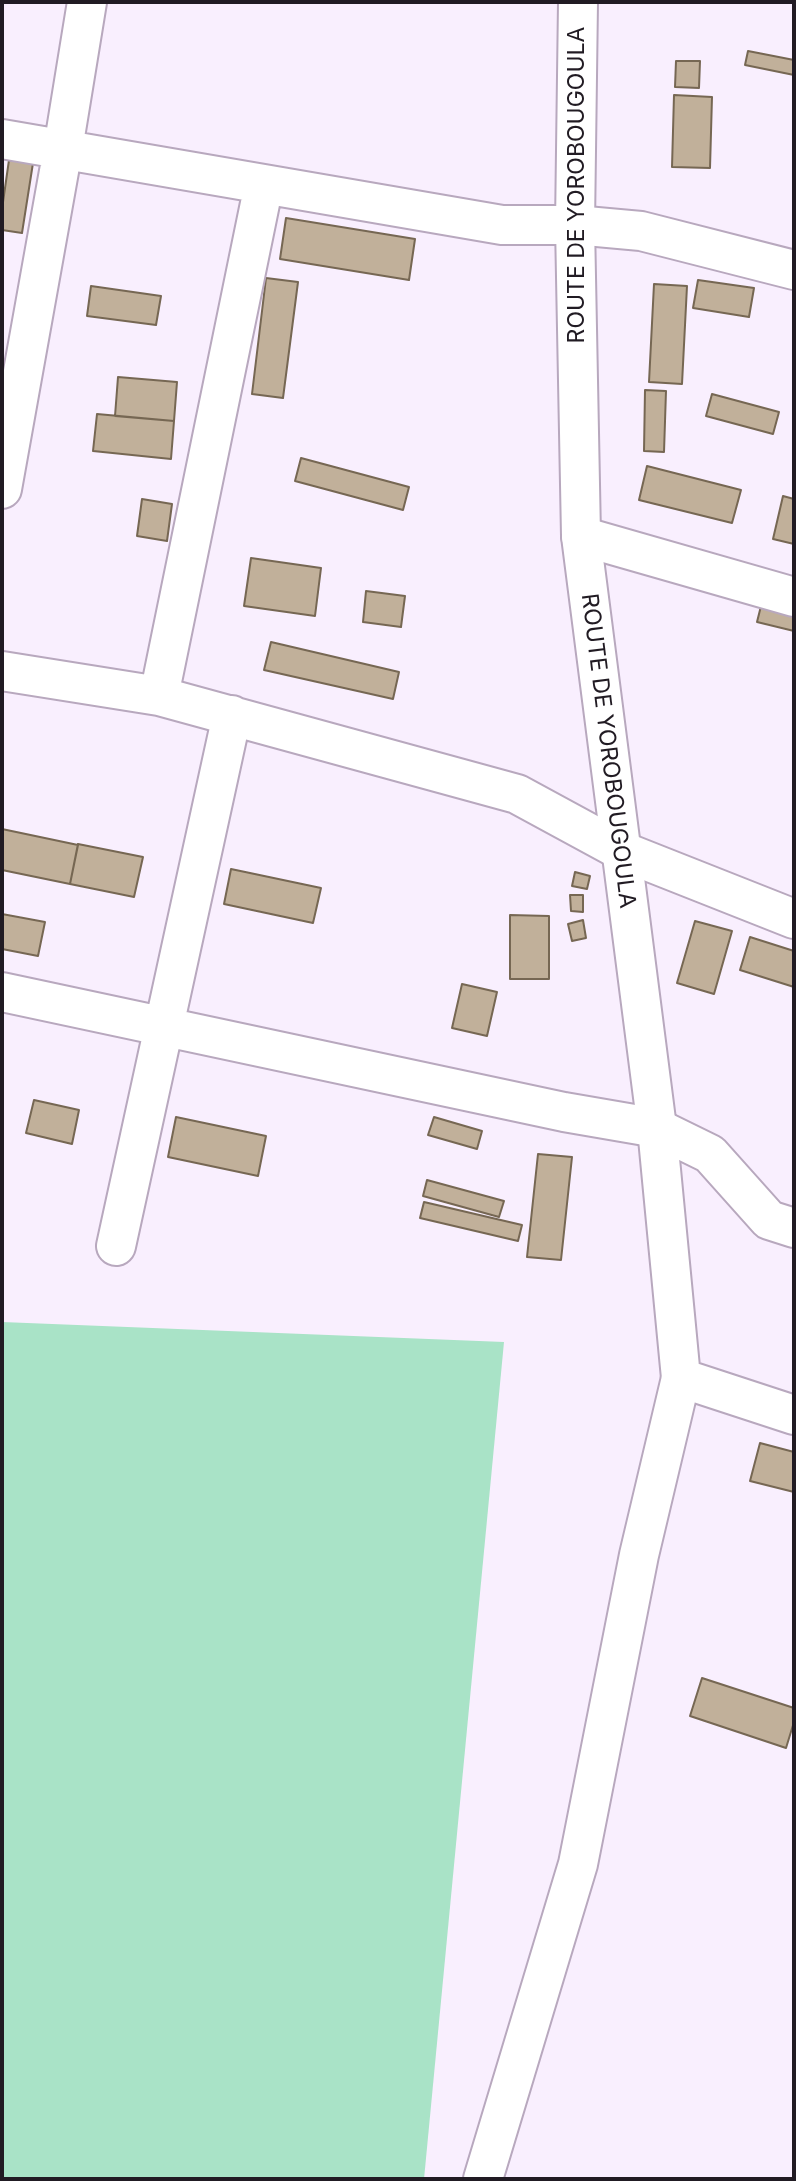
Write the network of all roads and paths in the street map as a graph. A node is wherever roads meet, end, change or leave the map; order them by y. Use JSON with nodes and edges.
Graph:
{"nodes":[{"id":1,"x":87,"y":2,"type":"edge"},
{"id":2,"x":578,"y":2,"type":"edge"},
{"id":3,"x":2,"y":139,"type":"edge"},
{"id":4,"x":63,"y":149,"type":"junction"},
{"id":5,"x":264,"y":184,"type":"junction"},
{"id":6,"x":575,"y":225,"type":"junction"},
{"id":7,"x":794,"y":270,"type":"edge"},
{"id":8,"x":2,"y":489,"type":"edge"},
{"id":9,"x":580,"y":536,"type":"junction"},
{"id":10,"x":794,"y":597,"type":"edge"},
{"id":11,"x":2,"y":671,"type":"edge"},
{"id":12,"x":159,"y":696,"type":"junction"},
{"id":13,"x":232,"y":715,"type":"junction"},
{"id":14,"x":622,"y":851,"type":"junction"},
{"id":15,"x":794,"y":919,"type":"edge"},
{"id":16,"x":2,"y":992,"type":"edge"},
{"id":17,"x":163,"y":1026,"type":"junction"},
{"id":18,"x":657,"y":1128,"type":"junction"},
{"id":19,"x":794,"y":1228,"type":"edge"},
{"id":20,"x":116,"y":1246,"type":"dead end"},
{"id":21,"x":681,"y":1378,"type":"junction"},
{"id":22,"x":794,"y":1415,"type":"edge"},
{"id":23,"x":483,"y":2179,"type":"edge"}],
"edges":[{"from":1,"to":4,"type":"street"},
{"from":2,"to":6,"type":"street","name":"ROUTE DE YOROBOUGOULA"},
{"from":3,"to":4,"type":"street"},
{"from":4,"to":5,"type":"street"},
{"from":4,"to":8,"type":"street"},
{"from":5,"to":6,"type":"street"},
{"from":5,"to":12,"type":"street"},
{"from":6,"to":7,"type":"street"},
{"from":6,"to":9,"type":"street","name":"ROUTE DE YOROBOUGOULA"},
{"from":9,"to":10,"type":"street"},
{"from":9,"to":14,"type":"street","name":"ROUTE DE YOROBOUGOULA"},
{"from":11,"to":12,"type":"street"},
{"from":12,"to":13,"type":"street"},
{"from":13,"to":14,"type":"street"},
{"from":13,"to":17,"type":"street"},
{"from":14,"to":15,"type":"street"},
{"from":14,"to":18,"type":"street","name":"ROUTE DE YOROBOUGOULA"},
{"from":16,"to":17,"type":"street"},
{"from":17,"to":18,"type":"street"},
{"from":17,"to":20,"type":"street"},
{"from":18,"to":19,"type":"street"},
{"from":18,"to":21,"type":"street","name":"ROUTE DE YOROBOUGOULA"},
{"from":21,"to":22,"type":"street"},
{"from":21,"to":23,"type":"street","name":"ROUTE DE YOROBOUGOULA"}]}
